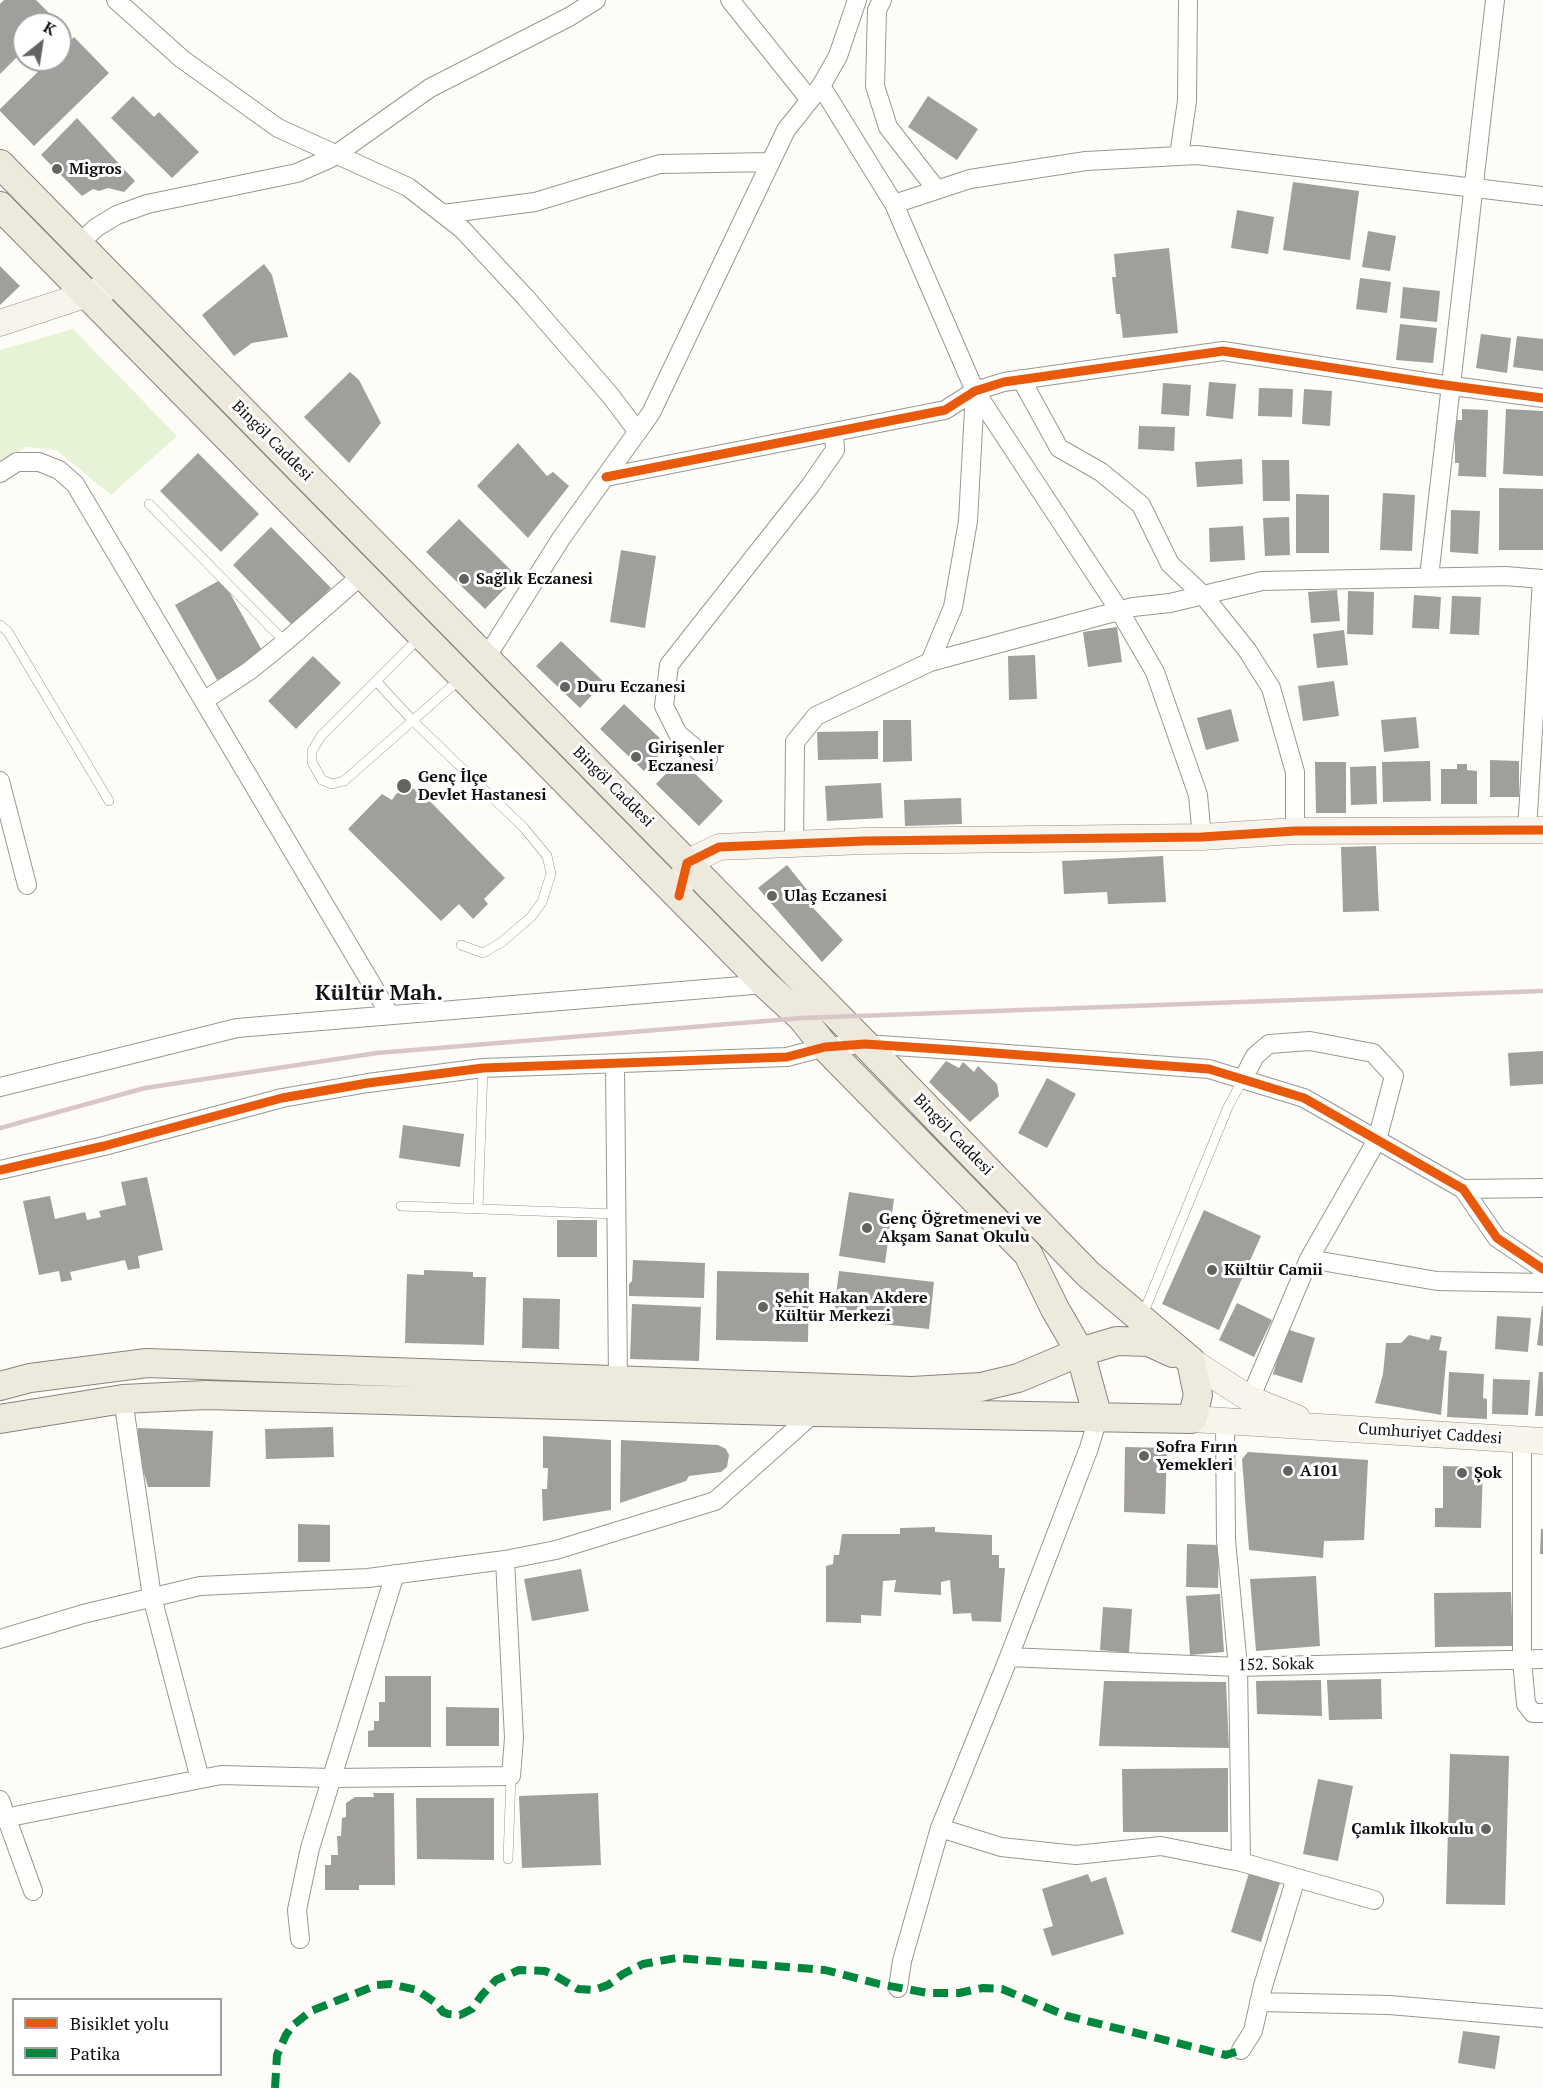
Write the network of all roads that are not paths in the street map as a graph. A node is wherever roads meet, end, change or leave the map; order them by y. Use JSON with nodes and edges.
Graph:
{"nodes":[{"id":1,"x":116,"y":0,"type":"edge"},
{"id":2,"x":596,"y":0,"type":"edge"},
{"id":3,"x":730,"y":0,"type":"edge"},
{"id":4,"x":858,"y":0,"type":"edge"},
{"id":5,"x":882,"y":0,"type":"edge"},
{"id":6,"x":1188,"y":0,"type":"edge"},
{"id":7,"x":1495,"y":0,"type":"edge"},
{"id":8,"x":816,"y":93,"type":"junction"},
{"id":9,"x":338,"y":154,"type":"junction"},
{"id":10,"x":1179,"y":156,"type":"junction"},
{"id":11,"x":770,"y":162,"type":"junction"},
{"id":12,"x":0,"y":164,"type":"edge"},
{"id":13,"x":1474,"y":187,"type":"junction"},
{"id":14,"x":938,"y":190,"type":"junction"},
{"id":15,"x":1543,"y":196,"type":"edge"},
{"id":16,"x":894,"y":204,"type":"junction"},
{"id":17,"x":0,"y":206,"type":"edge"},
{"id":18,"x":443,"y":214,"type":"junction"},
{"id":19,"x":78,"y":244,"type":"junction"},
{"id":20,"x":117,"y":283,"type":"junction"},
{"id":21,"x":87,"y":295,"type":"junction"},
{"id":22,"x":0,"y":323,"type":"edge"},
{"id":23,"x":1022,"y":379,"type":"junction"},
{"id":24,"x":1451,"y":386,"type":"junction"},
{"id":25,"x":975,"y":391,"type":"junction"},
{"id":26,"x":1543,"y":398,"type":"edge"},
{"id":27,"x":638,"y":432,"type":"junction"},
{"id":28,"x":834,"y":432,"type":"junction"},
{"id":29,"x":0,"y":473,"type":"edge"},
{"id":30,"x":606,"y":477,"type":"junction"},
{"id":31,"x":149,"y":504,"type":"dead end"},
{"id":32,"x":363,"y":574,"type":"junction"},
{"id":33,"x":1429,"y":577,"type":"junction"},
{"id":34,"x":1543,"y":579,"type":"edge"},
{"id":35,"x":1203,"y":595,"type":"junction"},
{"id":36,"x":1119,"y":610,"type":"junction"},
{"id":37,"x":0,"y":624,"type":"edge"},
{"id":38,"x":422,"y":635,"type":"junction"},
{"id":39,"x":285,"y":642,"type":"junction"},
{"id":40,"x":486,"y":658,"type":"junction"},
{"id":41,"x":930,"y":662,"type":"junction"},
{"id":42,"x":463,"y":676,"type":"junction"},
{"id":43,"x":377,"y":682,"type":"junction"},
{"id":44,"x":205,"y":700,"type":"junction"},
{"id":45,"x":412,"y":720,"type":"junction"},
{"id":46,"x":708,"y":759,"type":"dead end"},
{"id":47,"x":0,"y":781,"type":"edge"},
{"id":48,"x":109,"y":801,"type":"dead end"},
{"id":49,"x":1295,"y":831,"type":"junction"},
{"id":50,"x":1535,"y":831,"type":"edge"},
{"id":51,"x":1202,"y":837,"type":"junction"},
{"id":52,"x":794,"y":844,"type":"junction"},
{"id":53,"x":687,"y":863,"type":"junction"},
{"id":54,"x":27,"y":885,"type":"dead end"},
{"id":55,"x":679,"y":896,"type":"junction"},
{"id":56,"x":461,"y":945,"type":"dead end"},
{"id":57,"x":765,"y":984,"type":"junction"},
{"id":58,"x":390,"y":1015,"type":"junction"},
{"id":59,"x":866,"y":1044,"type":"junction"},
{"id":60,"x":825,"y":1047,"type":"junction"},
{"id":61,"x":615,"y":1064,"type":"junction"},
{"id":62,"x":483,"y":1068,"type":"junction"},
{"id":63,"x":1243,"y":1079,"type":"junction"},
{"id":64,"x":0,"y":1087,"type":"edge"},
{"id":65,"x":1377,"y":1140,"type":"junction"},
{"id":66,"x":0,"y":1170,"type":"edge"},
{"id":67,"x":1543,"y":1188,"type":"edge"},
{"id":68,"x":1462,"y":1189,"type":"junction"},
{"id":69,"x":401,"y":1206,"type":"dead end"},
{"id":70,"x":478,"y":1209,"type":"junction"},
{"id":71,"x":616,"y":1214,"type":"junction"},
{"id":72,"x":1309,"y":1259,"type":"junction"},
{"id":73,"x":1543,"y":1269,"type":"edge"},
{"id":74,"x":1543,"y":1283,"type":"edge"},
{"id":75,"x":1141,"y":1319,"type":"junction"},
{"id":76,"x":1080,"y":1352,"type":"junction"},
{"id":77,"x":1191,"y":1361,"type":"junction"},
{"id":78,"x":618,"y":1380,"type":"junction"},
{"id":79,"x":0,"y":1386,"type":"edge"},
{"id":80,"x":123,"y":1399,"type":"junction"},
{"id":81,"x":1250,"y":1399,"type":"junction"},
{"id":82,"x":815,"y":1412,"type":"junction"},
{"id":83,"x":1098,"y":1418,"type":"junction"},
{"id":84,"x":0,"y":1419,"type":"edge"},
{"id":85,"x":1192,"y":1419,"type":"junction"},
{"id":86,"x":1226,"y":1421,"type":"junction"},
{"id":87,"x":1317,"y":1426,"type":"junction"},
{"id":88,"x":1533,"y":1441,"type":"edge"},
{"id":89,"x":505,"y":1560,"type":"junction"},
{"id":90,"x":395,"y":1574,"type":"junction"},
{"id":91,"x":152,"y":1597,"type":"junction"},
{"id":92,"x":0,"y":1638,"type":"edge"},
{"id":93,"x":1009,"y":1657,"type":"junction"},
{"id":94,"x":1543,"y":1659,"type":"edge"},
{"id":95,"x":1522,"y":1660,"type":"junction"},
{"id":96,"x":1238,"y":1666,"type":"junction"},
{"id":97,"x":1543,"y":1713,"type":"edge"},
{"id":98,"x":511,"y":1776,"type":"junction"},
{"id":99,"x":332,"y":1778,"type":"junction"},
{"id":100,"x":200,"y":1779,"type":"junction"},
{"id":101,"x":2,"y":1812,"type":"edge"},
{"id":102,"x":940,"y":1828,"type":"junction"},
{"id":103,"x":508,"y":1859,"type":"dead end"},
{"id":104,"x":1241,"y":1862,"type":"junction"},
{"id":105,"x":1296,"y":1878,"type":"junction"},
{"id":106,"x":33,"y":1891,"type":"dead end"},
{"id":107,"x":1374,"y":1900,"type":"dead end"},
{"id":108,"x":300,"y":1939,"type":"dead end"},
{"id":109,"x":898,"y":1988,"type":"dead end"},
{"id":110,"x":1259,"y":2002,"type":"junction"},
{"id":111,"x":1543,"y":2018,"type":"edge"},
{"id":112,"x":1241,"y":2050,"type":"dead end"}],
"edges":[{"from":1,"to":9,"type":"street"},
{"from":2,"to":9,"type":"street"},
{"from":3,"to":8,"type":"street"},
{"from":4,"to":8,"type":"street"},
{"from":5,"to":14,"type":"street"},
{"from":6,"to":10,"type":"street"},
{"from":7,"to":13,"type":"street"},
{"from":8,"to":11,"type":"street"},
{"from":8,"to":16,"type":"street"},
{"from":9,"to":18,"type":"street"},
{"from":9,"to":19,"type":"street"},
{"from":10,"to":13,"type":"street"},
{"from":10,"to":14,"type":"street"},
{"from":11,"to":18,"type":"street"},
{"from":11,"to":27,"type":"street"},
{"from":12,"to":19,"type":"main road","name":"Bingöl Caddesi"},
{"from":13,"to":15,"type":"street"},
{"from":13,"to":24,"type":"street"},
{"from":14,"to":16,"type":"street"},
{"from":16,"to":25,"type":"street"},
{"from":17,"to":21,"type":"main road","name":"Bingöl Caddesi"},
{"from":18,"to":27,"type":"street"},
{"from":19,"to":20,"type":"main road","name":"Bingöl Caddesi"},
{"from":20,"to":21,"type":"street"},
{"from":20,"to":40,"type":"main road","name":"Bingöl Caddesi"},
{"from":21,"to":22,"type":"street"},
{"from":21,"to":32,"type":"main road","name":"Bingöl Caddesi"},
{"from":23,"to":24,"type":"street"},
{"from":23,"to":25,"type":"street"},
{"from":23,"to":35,"type":"street"},
{"from":24,"to":26,"type":"street"},
{"from":24,"to":33,"type":"street"},
{"from":25,"to":28,"type":"street"},
{"from":25,"to":36,"type":"street"},
{"from":25,"to":41,"type":"street"},
{"from":27,"to":30,"type":"street"},
{"from":28,"to":30,"type":"street"},
{"from":28,"to":46,"type":"street"},
{"from":29,"to":44,"type":"street"},
{"from":30,"to":40,"type":"street"},
{"from":31,"to":39,"type":"lane"},
{"from":32,"to":38,"type":"main road","name":"Bingöl Caddesi"},
{"from":32,"to":39,"type":"street"},
{"from":33,"to":34,"type":"street"},
{"from":33,"to":35,"type":"street"},
{"from":34,"to":50,"type":"street"},
{"from":35,"to":36,"type":"street"},
{"from":35,"to":49,"type":"street"},
{"from":36,"to":41,"type":"street"},
{"from":36,"to":51,"type":"street"},
{"from":37,"to":48,"type":"lane"},
{"from":38,"to":42,"type":"main road","name":"Bingöl Caddesi"},
{"from":38,"to":43,"type":"lane"},
{"from":39,"to":44,"type":"street"},
{"from":40,"to":53,"type":"main road","name":"Bingöl Caddesi"},
{"from":41,"to":52,"type":"street"},
{"from":42,"to":45,"type":"lane"},
{"from":42,"to":55,"type":"main road","name":"Bingöl Caddesi"},
{"from":43,"to":45,"type":"lane"},
{"from":43,"to":45,"type":"lane"},
{"from":44,"to":58,"type":"street"},
{"from":45,"to":56,"type":"lane"},
{"from":47,"to":54,"type":"street"},
{"from":49,"to":50,"type":"street"},
{"from":49,"to":51,"type":"street"},
{"from":51,"to":52,"type":"street"},
{"from":52,"to":53,"type":"street"},
{"from":53,"to":55,"type":"street"},
{"from":53,"to":59,"type":"main road","name":"Bingöl Caddesi"},
{"from":55,"to":57,"type":"main road","name":"Bingöl Caddesi"},
{"from":57,"to":58,"type":"street"},
{"from":57,"to":60,"type":"main road","name":"Bingöl Caddesi"},
{"from":58,"to":64,"type":"street"},
{"from":59,"to":60,"type":"street"},
{"from":59,"to":63,"type":"street"},
{"from":59,"to":75,"type":"main road","name":"Bingöl Caddesi"},
{"from":60,"to":61,"type":"street"},
{"from":60,"to":76,"type":"main road","name":"Bingöl Caddesi"},
{"from":61,"to":62,"type":"street"},
{"from":61,"to":71,"type":"street"},
{"from":62,"to":66,"type":"street"},
{"from":62,"to":70,"type":"lane"},
{"from":63,"to":65,"type":"street"},
{"from":63,"to":65,"type":"street"},
{"from":63,"to":75,"type":"lane"},
{"from":65,"to":68,"type":"street"},
{"from":65,"to":72,"type":"street"},
{"from":67,"to":68,"type":"street"},
{"from":68,"to":73,"type":"street"},
{"from":69,"to":70,"type":"lane"},
{"from":70,"to":71,"type":"lane"},
{"from":71,"to":78,"type":"street"},
{"from":72,"to":74,"type":"street"},
{"from":72,"to":81,"type":"street"},
{"from":75,"to":77,"type":"main road","name":"Bingöl Caddesi"},
{"from":76,"to":77,"type":"main road"},
{"from":76,"to":78,"type":"main road"},
{"from":76,"to":83,"type":"main road","name":"Bingöl Caddesi"},
{"from":77,"to":81,"type":"street"},
{"from":77,"to":85,"type":"main road"},
{"from":78,"to":79,"type":"main road"},
{"from":80,"to":82,"type":"main road"},
{"from":80,"to":84,"type":"main road"},
{"from":80,"to":91,"type":"street"},
{"from":81,"to":87,"type":"street"},
{"from":82,"to":83,"type":"main road"},
{"from":82,"to":89,"type":"street"},
{"from":83,"to":85,"type":"main road"},
{"from":83,"to":93,"type":"street"},
{"from":85,"to":86,"type":"street","name":"Cumhuriyet Caddesi"},
{"from":86,"to":87,"type":"street","name":"Cumhuriyet Caddesi"},
{"from":86,"to":96,"type":"street"},
{"from":87,"to":88,"type":"street","name":"Cumhuriyet Caddesi"},
{"from":88,"to":95,"type":"street"},
{"from":89,"to":90,"type":"street"},
{"from":89,"to":98,"type":"street"},
{"from":90,"to":91,"type":"street"},
{"from":90,"to":99,"type":"street"},
{"from":91,"to":92,"type":"street"},
{"from":91,"to":100,"type":"street"},
{"from":93,"to":96,"type":"street","name":"152. Sokak"},
{"from":93,"to":102,"type":"street"},
{"from":94,"to":95,"type":"street","name":"152. Sokak"},
{"from":95,"to":96,"type":"street","name":"152. Sokak"},
{"from":95,"to":97,"type":"street"},
{"from":96,"to":104,"type":"street"},
{"from":98,"to":99,"type":"street"},
{"from":98,"to":103,"type":"lane"},
{"from":99,"to":100,"type":"street"},
{"from":99,"to":108,"type":"street"},
{"from":100,"to":101,"type":"street"},
{"from":101,"to":106,"type":"street"},
{"from":102,"to":104,"type":"street"},
{"from":102,"to":109,"type":"street"},
{"from":104,"to":105,"type":"street"},
{"from":105,"to":107,"type":"street"},
{"from":105,"to":110,"type":"street"},
{"from":110,"to":111,"type":"street"},
{"from":110,"to":112,"type":"street"}]}
